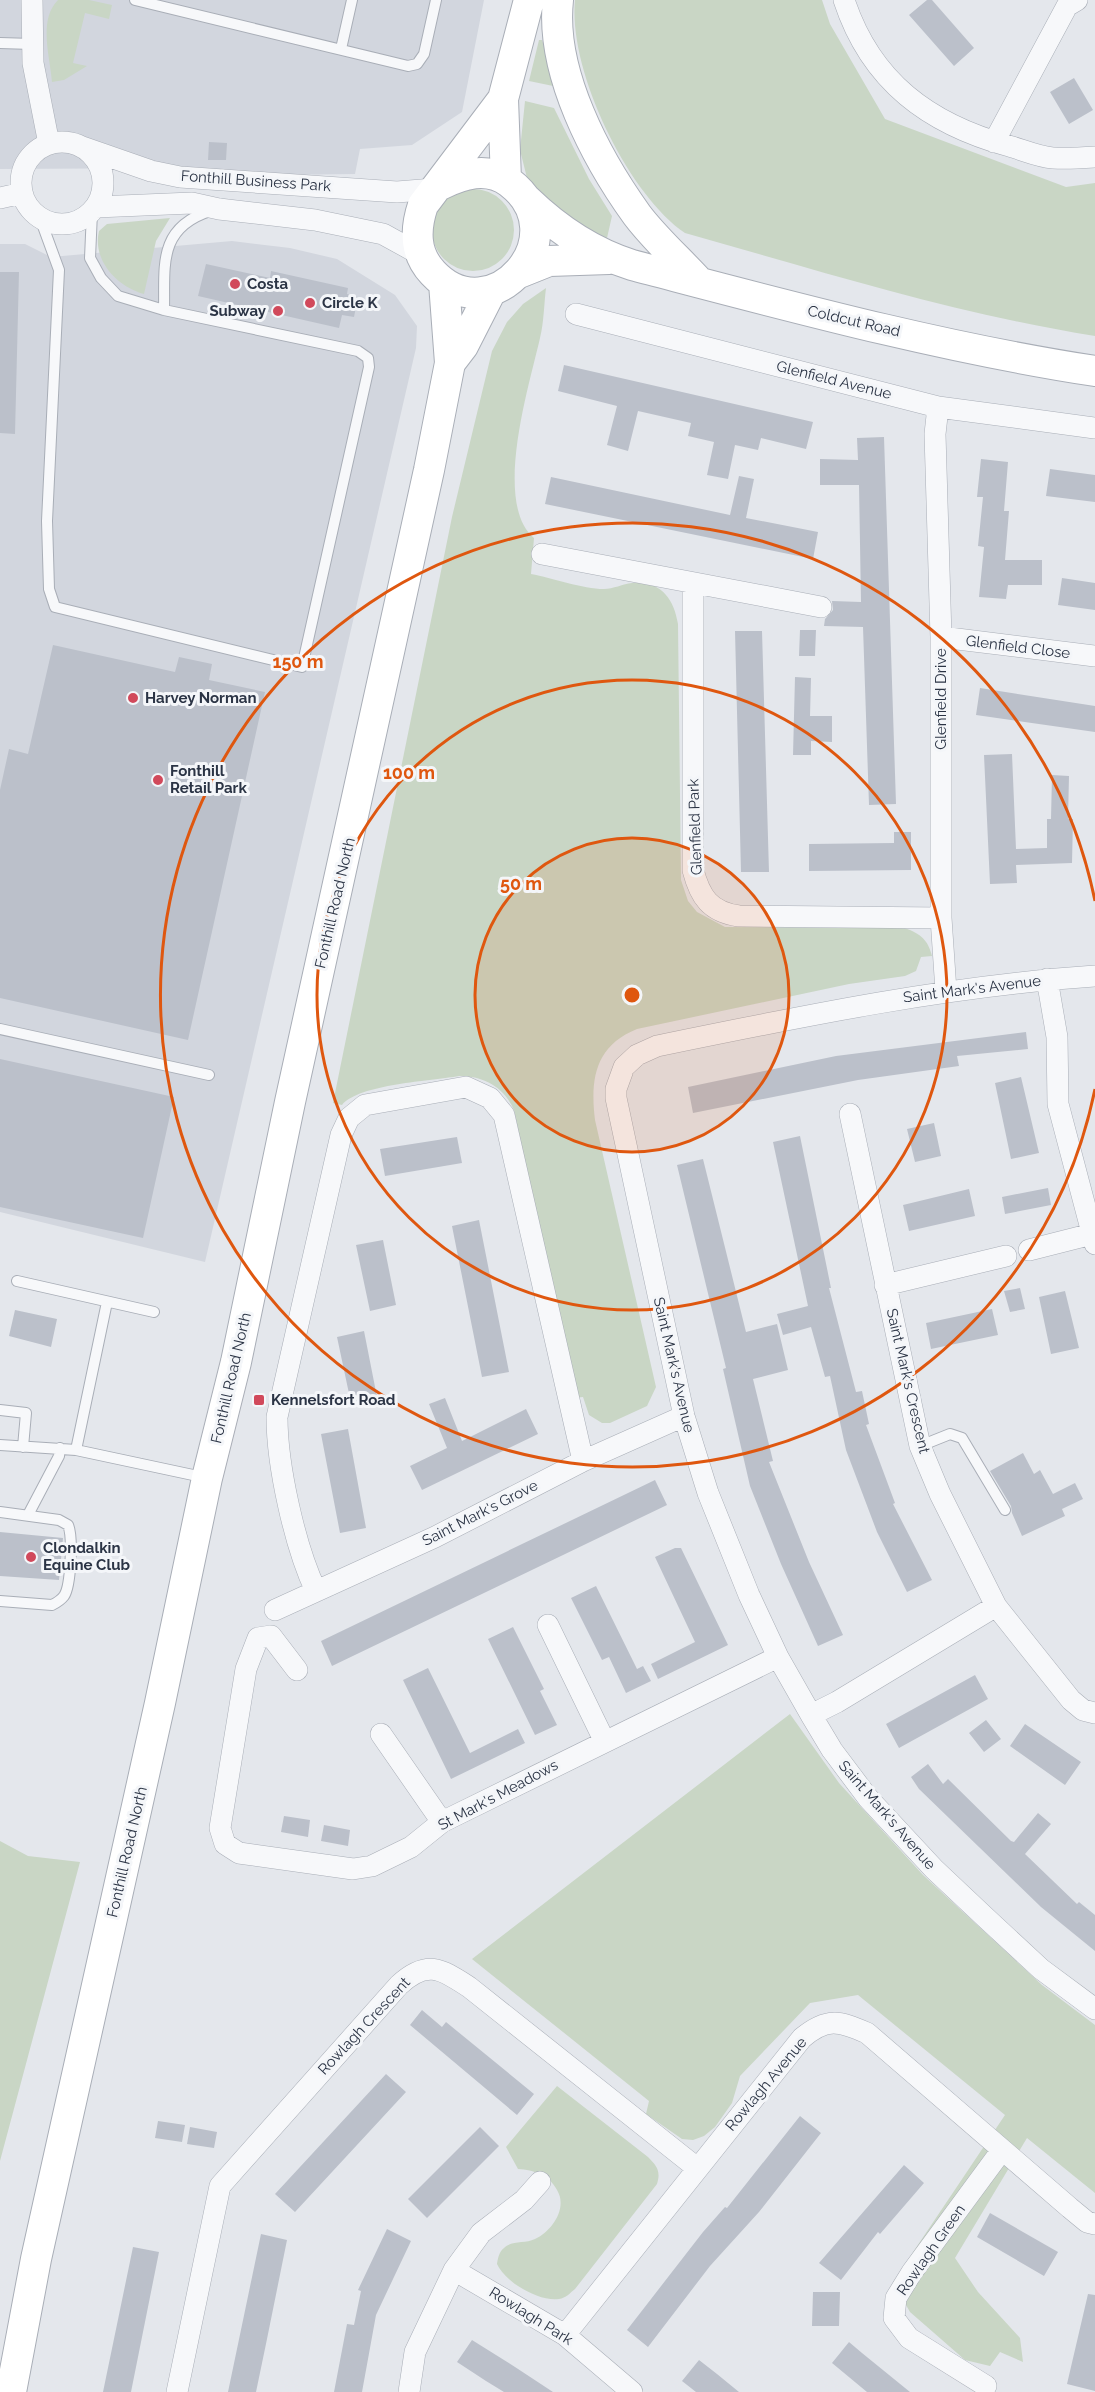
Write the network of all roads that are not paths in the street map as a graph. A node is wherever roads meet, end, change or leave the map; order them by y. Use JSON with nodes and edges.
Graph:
{"nodes":[{"id":1,"x":32,"y":0,"type":"edge"},
{"id":2,"x":135,"y":0,"type":"edge"},
{"id":3,"x":352,"y":0,"type":"edge"},
{"id":4,"x":436,"y":0,"type":"edge"},
{"id":5,"x":529,"y":0,"type":"edge"},
{"id":6,"x":558,"y":0,"type":"edge"},
{"id":7,"x":844,"y":0,"type":"edge"},
{"id":8,"x":1077,"y":0,"type":"edge"},
{"id":9,"x":0,"y":43,"type":"edge"},
{"id":10,"x":32,"y":44,"type":"junction"},
{"id":11,"x":341,"y":49,"type":"junction"},
{"id":12,"x":503,"y":99,"type":"junction"},
{"id":13,"x":994,"y":142,"type":"junction"},
{"id":14,"x":49,"y":144,"type":"junction"},
{"id":15,"x":82,"y":147,"type":"junction"},
{"id":16,"x":1095,"y":157,"type":"edge"},
{"id":17,"x":437,"y":187,"type":"junction"},
{"id":18,"x":516,"y":190,"type":"junction"},
{"id":19,"x":22,"y":193,"type":"junction"},
{"id":20,"x":0,"y":198,"type":"edge"},
{"id":21,"x":94,"y":209,"type":"junction"},
{"id":22,"x":219,"y":209,"type":"junction"},
{"id":23,"x":40,"y":218,"type":"junction"},
{"id":24,"x":421,"y":255,"type":"junction"},
{"id":25,"x":615,"y":260,"type":"junction"},
{"id":26,"x":519,"y":273,"type":"junction"},
{"id":27,"x":699,"y":282,"type":"junction"},
{"id":28,"x":444,"y":283,"type":"junction"},
{"id":29,"x":491,"y":291,"type":"junction"},
{"id":30,"x":164,"y":310,"type":"junction"},
{"id":31,"x":576,"y":315,"type":"dead end"},
{"id":32,"x":450,"y":363,"type":"junction"},
{"id":33,"x":1095,"y":371,"type":"edge"},
{"id":34,"x":938,"y":406,"type":"junction"},
{"id":35,"x":1095,"y":428,"type":"edge"},
{"id":36,"x":542,"y":554,"type":"dead end"},
{"id":37,"x":693,"y":583,"type":"junction"},
{"id":38,"x":821,"y":607,"type":"dead end"},
{"id":39,"x":941,"y":637,"type":"junction"},
{"id":40,"x":1095,"y":656,"type":"edge"},
{"id":41,"x":941,"y":918,"type":"junction"},
{"id":42,"x":1095,"y":976,"type":"edge"},
{"id":43,"x":1047,"y":979,"type":"junction"},
{"id":44,"x":946,"y":991,"type":"junction"},
{"id":45,"x":0,"y":1029,"type":"edge"},
{"id":46,"x":209,"y":1075,"type":"dead end"},
{"id":47,"x":850,"y":1114,"type":"dead end"},
{"id":48,"x":1094,"y":1239,"type":"edge"},
{"id":49,"x":1029,"y":1250,"type":"dead end"},
{"id":50,"x":1006,"y":1256,"type":"dead end"},
{"id":51,"x":17,"y":1281,"type":"dead end"},
{"id":52,"x":885,"y":1285,"type":"junction"},
{"id":53,"x":108,"y":1302,"type":"junction"},
{"id":54,"x":154,"y":1312,"type":"dead end"},
{"id":55,"x":0,"y":1410,"type":"edge"},
{"id":56,"x":684,"y":1416,"type":"junction"},
{"id":57,"x":0,"y":1445,"type":"edge"},
{"id":58,"x":920,"y":1446,"type":"junction"},
{"id":59,"x":23,"y":1447,"type":"junction"},
{"id":60,"x":60,"y":1448,"type":"junction"},
{"id":61,"x":76,"y":1450,"type":"junction"},
{"id":62,"x":583,"y":1461,"type":"junction"},
{"id":63,"x":207,"y":1478,"type":"junction"},
{"id":64,"x":1005,"y":1509,"type":"dead end"},
{"id":65,"x":0,"y":1512,"type":"edge"},
{"id":66,"x":28,"y":1515,"type":"junction"},
{"id":67,"x":316,"y":1592,"type":"junction"},
{"id":68,"x":0,"y":1601,"type":"edge"},
{"id":69,"x":996,"y":1606,"type":"junction"},
{"id":70,"x":275,"y":1610,"type":"dead end"},
{"id":71,"x":548,"y":1625,"type":"dead end"},
{"id":72,"x":778,"y":1657,"type":"junction"},
{"id":73,"x":297,"y":1670,"type":"dead end"},
{"id":74,"x":1095,"y":1713,"type":"edge"},
{"id":75,"x":811,"y":1715,"type":"junction"},
{"id":76,"x":381,"y":1734,"type":"dead end"},
{"id":77,"x":604,"y":1740,"type":"junction"},
{"id":78,"x":442,"y":1822,"type":"junction"},
{"id":79,"x":1095,"y":2009,"type":"edge"},
{"id":80,"x":1002,"y":2150,"type":"junction"},
{"id":81,"x":697,"y":2168,"type":"junction"},
{"id":82,"x":540,"y":2182,"type":"dead end"},
{"id":83,"x":1095,"y":2224,"type":"edge"},
{"id":84,"x":454,"y":2270,"type":"junction"},
{"id":85,"x":565,"y":2335,"type":"junction"},
{"id":86,"x":986,"y":2386,"type":"dead end"},
{"id":87,"x":11,"y":2392,"type":"edge"},
{"id":88,"x":177,"y":2392,"type":"edge"},
{"id":89,"x":409,"y":2392,"type":"edge"},
{"id":90,"x":632,"y":2392,"type":"edge"}],
"edges":[{"from":1,"to":10,"type":"street"},
{"from":2,"to":11,"type":"lane"},
{"from":3,"to":11,"type":"lane"},
{"from":4,"to":11,"type":"lane"},
{"from":5,"to":12,"type":"main road"},
{"from":6,"to":27,"type":"main road"},
{"from":7,"to":13,"type":"street"},
{"from":8,"to":13,"type":"street"},
{"from":9,"to":10,"type":"lane"},
{"from":10,"to":14,"type":"street"},
{"from":12,"to":17,"type":"main road"},
{"from":12,"to":18,"type":"main road"},
{"from":13,"to":16,"type":"street"},
{"from":14,"to":15,"type":"street","name":"Fonthill Business Park"},
{"from":14,"to":19,"type":"street"},
{"from":15,"to":17,"type":"street","name":"Fonthill Business Park"},
{"from":15,"to":21,"type":"street"},
{"from":17,"to":18,"type":"main road"},
{"from":17,"to":24,"type":"main road"},
{"from":18,"to":25,"type":"main road"},
{"from":18,"to":26,"type":"main road"},
{"from":19,"to":20,"type":"street"},
{"from":19,"to":23,"type":"street"},
{"from":21,"to":22,"type":"street","name":"Fonthill Business Park"},
{"from":21,"to":23,"type":"street","name":"Fonthill Business Park"},
{"from":21,"to":30,"type":"lane"},
{"from":22,"to":24,"type":"street","name":"Fonthill Business Park"},
{"from":22,"to":30,"type":"lane"},
{"from":23,"to":30,"type":"lane"},
{"from":24,"to":28,"type":"main road"},
{"from":25,"to":26,"type":"main road"},
{"from":25,"to":27,"type":"main road","name":"Coldcut Road"},
{"from":26,"to":29,"type":"main road"},
{"from":27,"to":33,"type":"main road","name":"Coldcut Road"},
{"from":28,"to":29,"type":"main road"},
{"from":28,"to":32,"type":"main road","name":"Fonthill Road North"},
{"from":29,"to":32,"type":"main road","name":"Fonthill Road North"},
{"from":31,"to":34,"type":"street","name":"Glenfield Avenue"},
{"from":32,"to":63,"type":"main road","name":"Fonthill Road North"},
{"from":34,"to":35,"type":"street","name":"Glenfield Avenue"},
{"from":34,"to":39,"type":"street","name":"Glenfield Drive"},
{"from":36,"to":37,"type":"street"},
{"from":37,"to":38,"type":"street"},
{"from":37,"to":41,"type":"street","name":"Glenfield Park"},
{"from":39,"to":40,"type":"street","name":"Glenfield Close"},
{"from":39,"to":41,"type":"street","name":"Glenfield Drive"},
{"from":41,"to":44,"type":"street","name":"Glenfield Drive"},
{"from":42,"to":43,"type":"street","name":"Saint Mark's Avenue"},
{"from":43,"to":44,"type":"street","name":"Saint Mark's Avenue"},
{"from":43,"to":48,"type":"street"},
{"from":44,"to":56,"type":"street","name":"Saint Mark's Avenue"},
{"from":45,"to":46,"type":"lane"},
{"from":47,"to":52,"type":"street","name":"Saint Mark's Crescent"},
{"from":48,"to":49,"type":"street"},
{"from":50,"to":52,"type":"street"},
{"from":51,"to":53,"type":"lane"},
{"from":52,"to":58,"type":"street","name":"Saint Mark's Crescent"},
{"from":53,"to":54,"type":"lane"},
{"from":53,"to":61,"type":"lane"},
{"from":55,"to":59,"type":"lane"},
{"from":56,"to":62,"type":"street","name":"Saint Mark's Grove"},
{"from":56,"to":72,"type":"street","name":"Saint Mark's Avenue"},
{"from":57,"to":59,"type":"lane"},
{"from":58,"to":64,"type":"lane"},
{"from":58,"to":69,"type":"street","name":"Saint Mark's Crescent"},
{"from":59,"to":60,"type":"lane"},
{"from":60,"to":61,"type":"lane"},
{"from":60,"to":66,"type":"lane"},
{"from":61,"to":63,"type":"lane"},
{"from":62,"to":67,"type":"street","name":"Saint Mark's Grove"},
{"from":62,"to":67,"type":"street"},
{"from":63,"to":87,"type":"main road","name":"Fonthill Road North"},
{"from":65,"to":66,"type":"lane"},
{"from":66,"to":68,"type":"lane"},
{"from":67,"to":70,"type":"street","name":"Saint Mark's Grove"},
{"from":69,"to":74,"type":"street","name":"Saint Mark's Crescent"},
{"from":69,"to":75,"type":"street"},
{"from":71,"to":77,"type":"street"},
{"from":72,"to":75,"type":"street","name":"Saint Mark's Avenue"},
{"from":72,"to":77,"type":"street","name":"St Mark's Meadows"},
{"from":73,"to":78,"type":"street","name":"St Mark's Meadows"},
{"from":75,"to":79,"type":"street","name":"Saint Mark's Avenue"},
{"from":76,"to":78,"type":"street"},
{"from":77,"to":78,"type":"street","name":"St Mark's Meadows"},
{"from":80,"to":81,"type":"street","name":"Rowlagh Avenue"},
{"from":80,"to":83,"type":"street","name":"Rowlagh Avenue"},
{"from":80,"to":86,"type":"street","name":"Rowlagh Green"},
{"from":81,"to":85,"type":"street","name":"Rowlagh Avenue"},
{"from":81,"to":88,"type":"street","name":"Rowlagh Crescent"},
{"from":82,"to":84,"type":"street"},
{"from":84,"to":85,"type":"street","name":"Rowlagh Park"},
{"from":84,"to":89,"type":"street"},
{"from":85,"to":90,"type":"street","name":"Rowlagh Park"}]}
